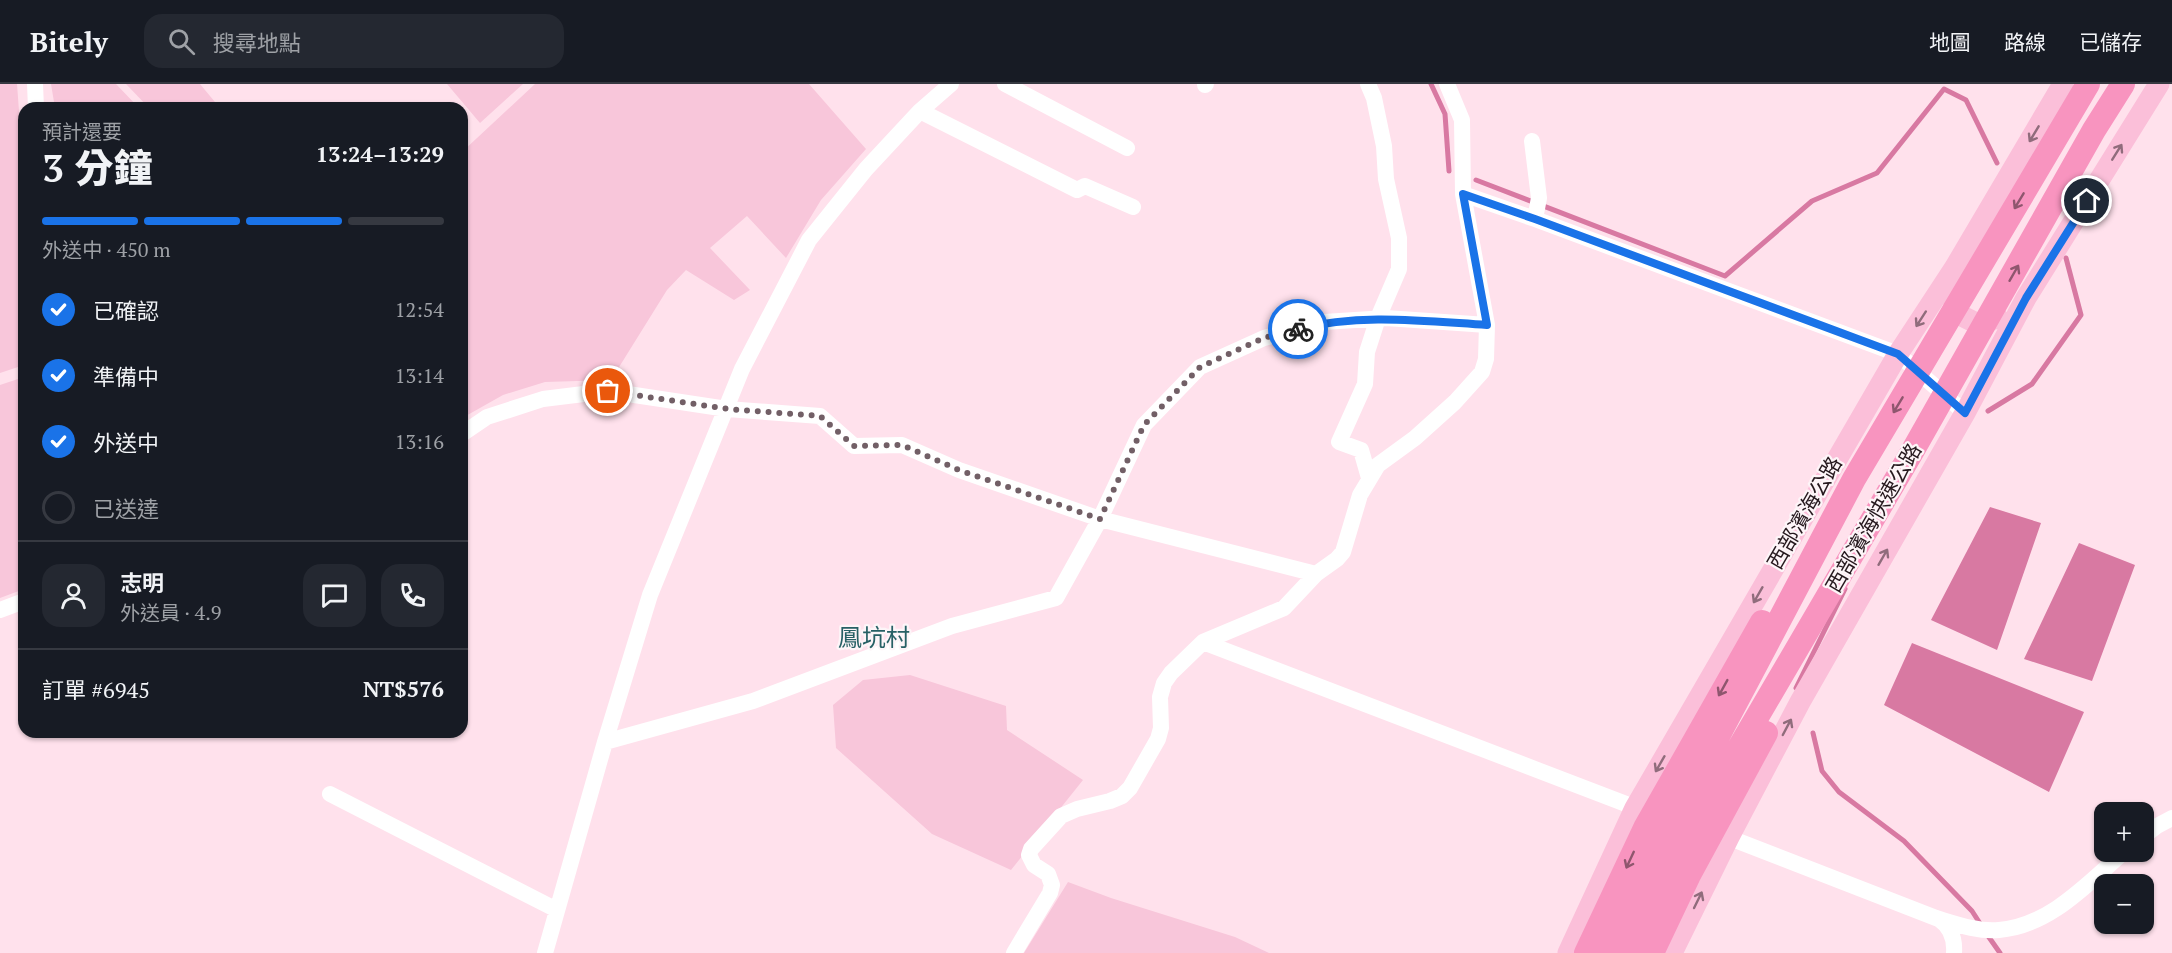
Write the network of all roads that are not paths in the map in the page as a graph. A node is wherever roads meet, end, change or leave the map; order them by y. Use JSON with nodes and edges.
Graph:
{"nodes":[{"id":1,"x":35,"y":84,"type":"edge"},
{"id":2,"x":951,"y":84,"type":"edge"},
{"id":3,"x":1005,"y":84,"type":"edge"},
{"id":4,"x":1368,"y":84,"type":"edge"},
{"id":5,"x":1448,"y":84,"type":"edge"},
{"id":6,"x":2063,"y":84,"type":"edge"},
{"id":7,"x":2088,"y":84,"type":"edge"},
{"id":8,"x":2122,"y":84,"type":"edge"},
{"id":9,"x":2159,"y":84,"type":"edge"},
{"id":10,"x":36,"y":102,"type":"edge"},
{"id":11,"x":920,"y":111,"type":"junction"},
{"id":12,"x":1532,"y":141,"type":"dead end"},
{"id":13,"x":1127,"y":148,"type":"dead end"},
{"id":14,"x":1463,"y":194,"type":"junction"},
{"id":15,"x":1133,"y":207,"type":"dead end"},
{"id":16,"x":1535,"y":219,"type":"junction"},
{"id":17,"x":1955,"y":267,"type":"junction"},
{"id":18,"x":2026,"y":298,"type":"junction"},
{"id":19,"x":1378,"y":318,"type":"junction"},
{"id":20,"x":1487,"y":325,"type":"junction"},
{"id":21,"x":1898,"y":354,"type":"junction"},
{"id":22,"x":728,"y":409,"type":"junction"},
{"id":23,"x":1965,"y":413,"type":"junction"},
{"id":24,"x":468,"y":430,"type":"edge"},
{"id":25,"x":1912,"y":452,"type":"junction"},
{"id":26,"x":1369,"y":478,"type":"junction"},
{"id":27,"x":1854,"y":479,"type":"junction"},
{"id":28,"x":1100,"y":519,"type":"junction"},
{"id":29,"x":1316,"y":574,"type":"junction"},
{"id":30,"x":18,"y":604,"type":"edge"},
{"id":31,"x":0,"y":610,"type":"edge"},
{"id":32,"x":1203,"y":642,"type":"junction"},
{"id":33,"x":605,"y":742,"type":"junction"},
{"id":34,"x":330,"y":794,"type":"dead end"},
{"id":35,"x":1635,"y":808,"type":"junction"},
{"id":36,"x":2172,"y":818,"type":"edge"},
{"id":37,"x":2154,"y":828,"type":"edge"},
{"id":38,"x":1729,"y":837,"type":"junction"},
{"id":39,"x":2112,"y":862,"type":"edge"},
{"id":40,"x":557,"y":910,"type":"junction"},
{"id":41,"x":1935,"y":918,"type":"junction"},
{"id":42,"x":545,"y":953,"type":"edge"},
{"id":43,"x":1014,"y":953,"type":"edge"},
{"id":44,"x":1568,"y":953,"type":"edge"},
{"id":45,"x":1586,"y":953,"type":"edge"},
{"id":46,"x":1606,"y":953,"type":"edge"},
{"id":47,"x":1628,"y":953,"type":"edge"},
{"id":48,"x":1652,"y":953,"type":"edge"},
{"id":49,"x":1672,"y":953,"type":"edge"},
{"id":50,"x":1954,"y":953,"type":"edge"}],
"edges":[{"from":1,"to":10,"type":"street"},
{"from":2,"to":11,"type":"street"},
{"from":3,"to":13,"type":"street"},
{"from":4,"to":19,"type":"street"},
{"from":5,"to":14,"type":"street"},
{"from":6,"to":17,"type":"main road","name":"西部濱海公路","one_way":true},
{"from":7,"to":27,"type":"highway","name":"西部濱海快速公路","one_way":true},
{"from":25,"to":8,"type":"highway","name":"西部濱海快速公路","one_way":true},
{"from":18,"to":9,"type":"main road","one_way":true},
{"from":11,"to":15,"type":"street"},
{"from":11,"to":22,"type":"street"},
{"from":12,"to":16,"type":"street"},
{"from":14,"to":16,"type":"street"},
{"from":14,"to":20,"type":"street"},
{"from":16,"to":21,"type":"street"},
{"from":17,"to":18,"type":"main road"},
{"from":17,"to":21,"type":"main road","name":"西部濱海公路","one_way":true},
{"from":18,"to":23,"type":"main road"},
{"from":19,"to":20,"type":"street"},
{"from":19,"to":26,"type":"street"},
{"from":19,"to":28,"type":"street"},
{"from":20,"to":26,"type":"street"},
{"from":21,"to":23,"type":"street"},
{"from":21,"to":35,"type":"main road","name":"西部濱海公路","one_way":true},
{"from":22,"to":24,"type":"street"},
{"from":22,"to":28,"type":"street"},
{"from":22,"to":33,"type":"street"},
{"from":38,"to":23,"type":"main road","one_way":true},
{"from":25,"to":47,"type":"highway","name":"西部濱海快速公路"},
{"from":25,"to":48,"type":"highway"},
{"from":26,"to":29,"type":"street"},
{"from":27,"to":45,"type":"highway","one_way":true},
{"from":27,"to":46,"type":"highway","name":"西部濱海快速公路"},
{"from":28,"to":29,"type":"street"},
{"from":28,"to":33,"type":"street"},
{"from":29,"to":32,"type":"street"},
{"from":30,"to":31,"type":"street"},
{"from":32,"to":35,"type":"street"},
{"from":32,"to":43,"type":"street"},
{"from":33,"to":40,"type":"street"},
{"from":34,"to":40,"type":"street"},
{"from":35,"to":38,"type":"street"},
{"from":35,"to":44,"type":"main road","name":"西部濱海公路"},
{"from":36,"to":37,"type":"street"},
{"from":38,"to":41,"type":"street"},
{"from":49,"to":38,"type":"main road","one_way":true},
{"from":39,"to":41,"type":"street"},
{"from":40,"to":42,"type":"street"},
{"from":41,"to":50,"type":"street"}]}
